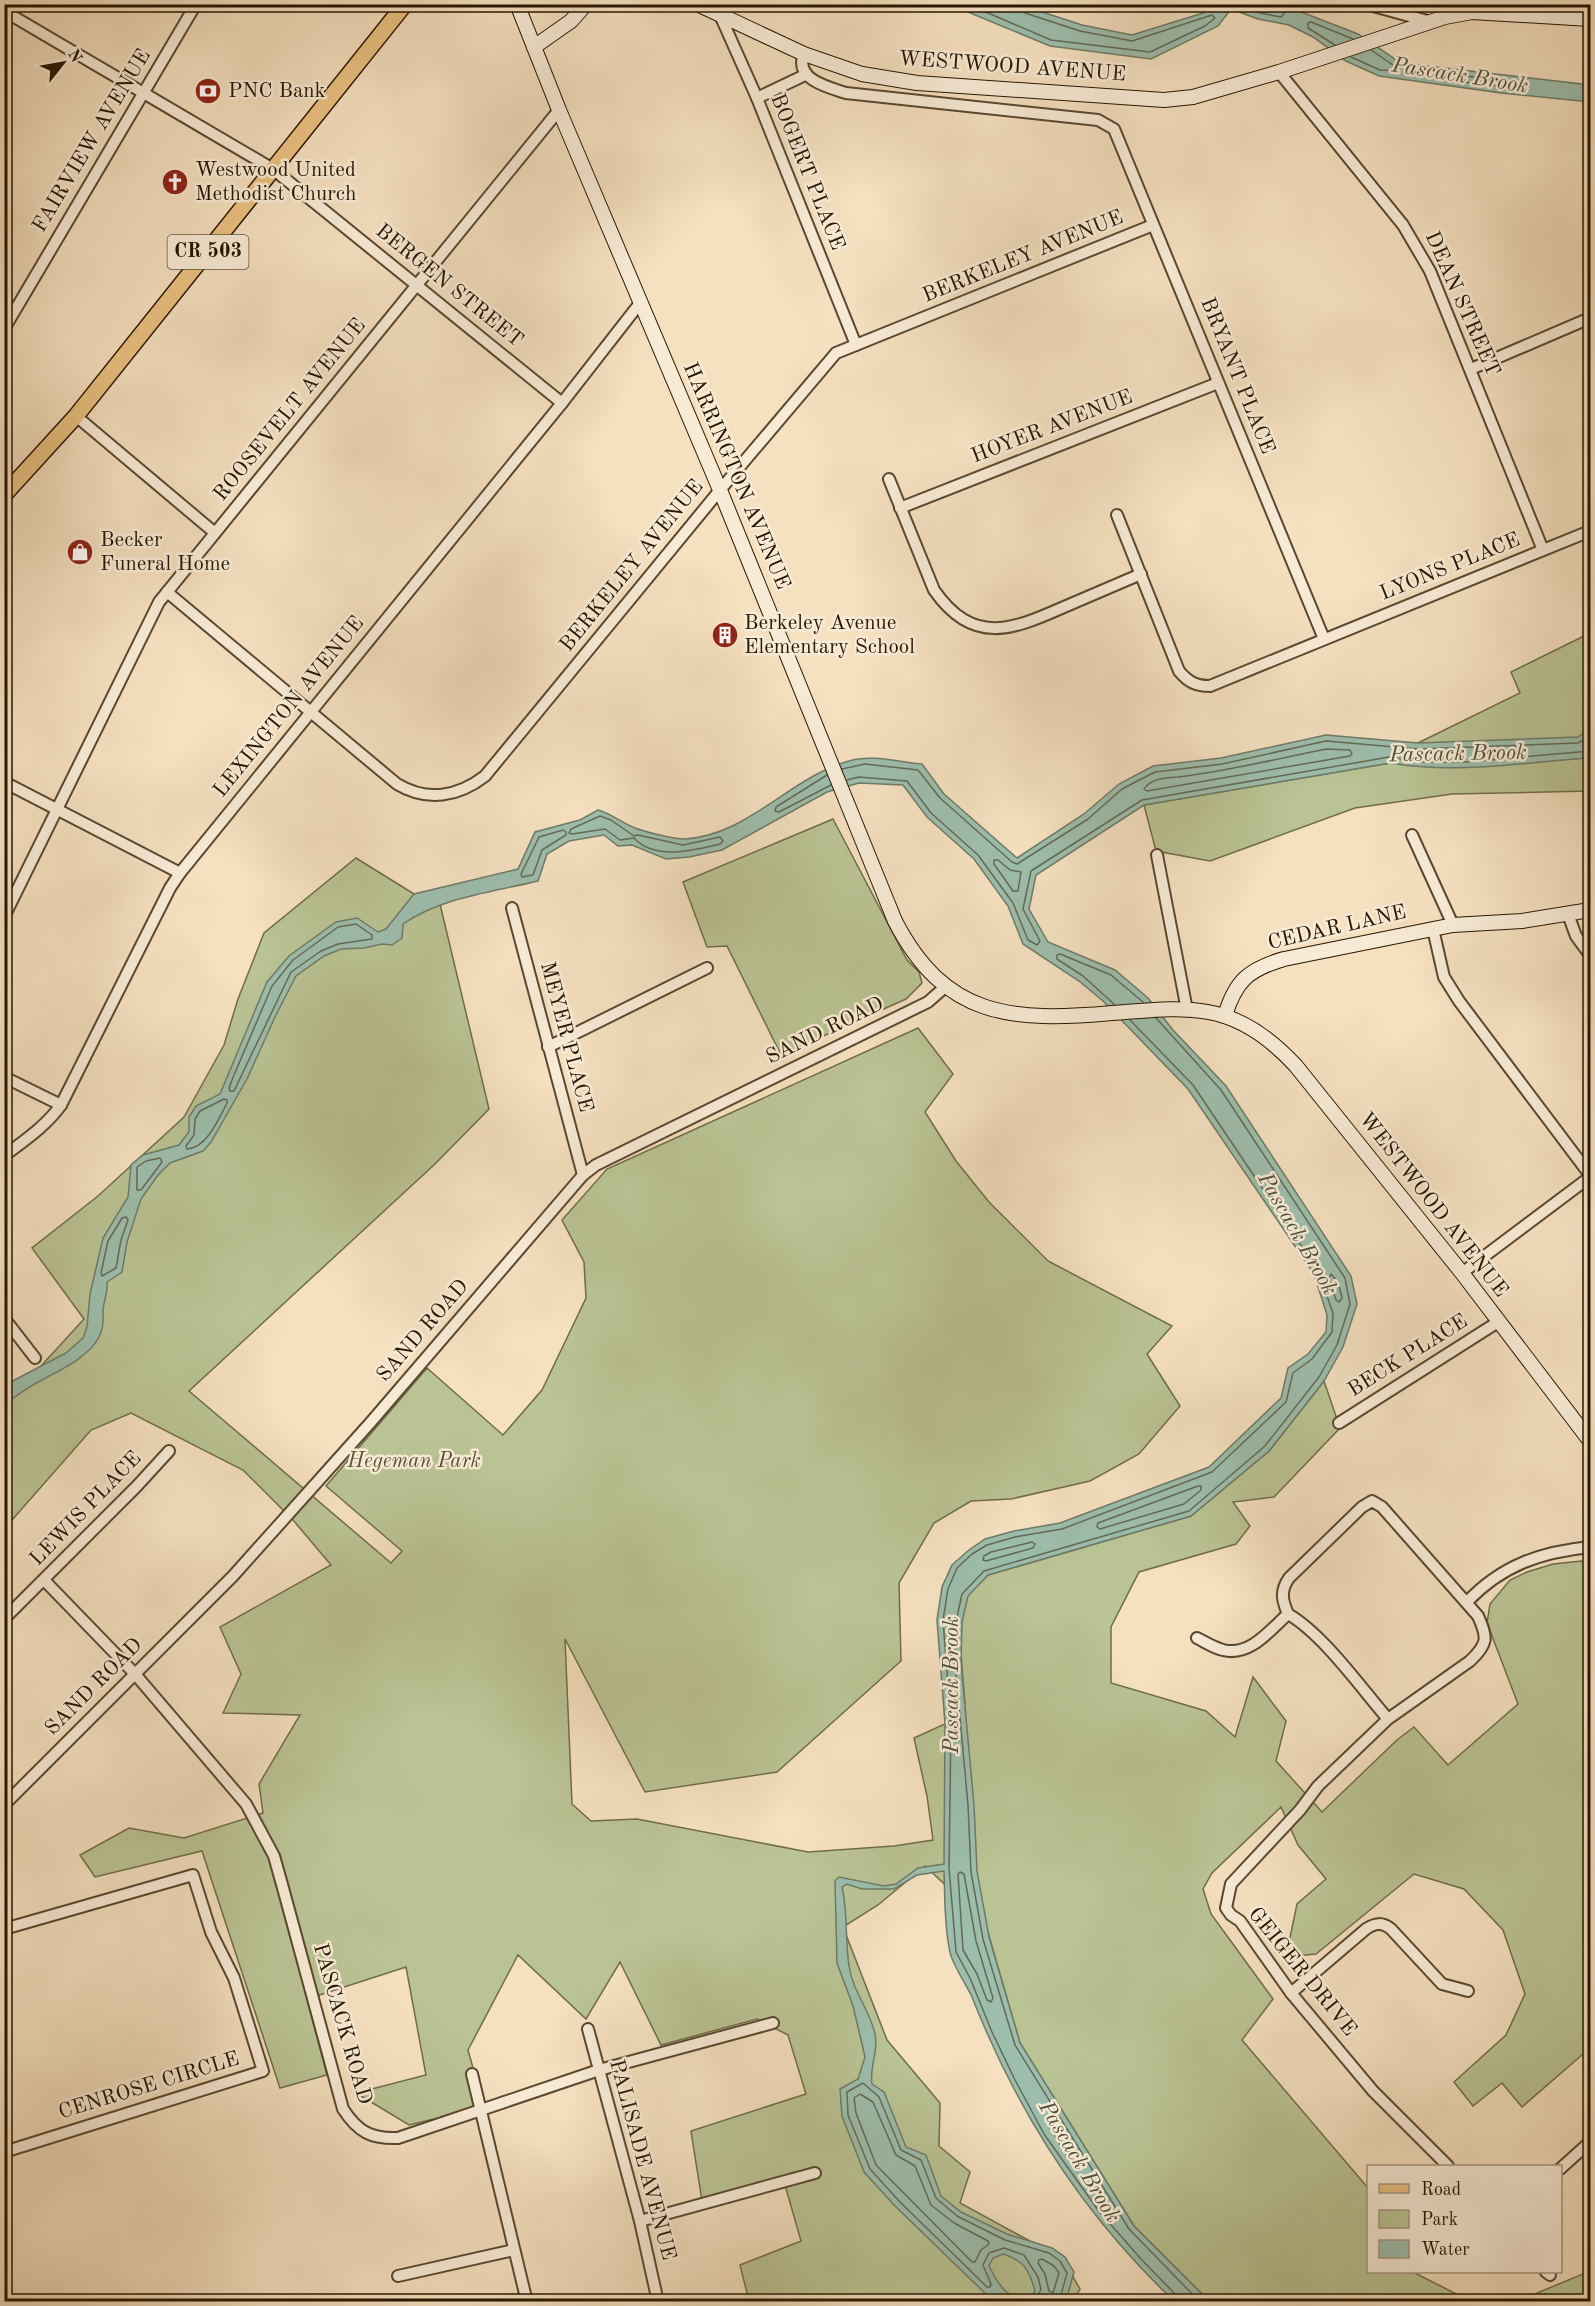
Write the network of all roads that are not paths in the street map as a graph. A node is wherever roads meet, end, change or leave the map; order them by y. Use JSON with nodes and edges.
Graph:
{"nodes":[{"id":1,"x":196,"y":4,"type":"edge"},
{"id":2,"x":405,"y":4,"type":"edge"},
{"id":3,"x":517,"y":4,"type":"edge"},
{"id":4,"x":586,"y":4,"type":"edge"},
{"id":5,"x":697,"y":4,"type":"edge"},
{"id":6,"x":1366,"y":4,"type":"edge"},
{"id":7,"x":4,"y":12,"type":"edge"},
{"id":8,"x":720,"y":15,"type":"junction"},
{"id":9,"x":1590,"y":19,"type":"edge"},
{"id":10,"x":1431,"y":22,"type":"junction"},
{"id":11,"x":534,"y":47,"type":"junction"},
{"id":12,"x":804,"y":54,"type":"junction"},
{"id":13,"x":1279,"y":72,"type":"junction"},
{"id":14,"x":805,"y":75,"type":"junction"},
{"id":15,"x":144,"y":93,"type":"junction"},
{"id":16,"x":757,"y":98,"type":"junction"},
{"id":17,"x":559,"y":110,"type":"junction"},
{"id":18,"x":273,"y":170,"type":"junction"},
{"id":19,"x":1153,"y":225,"type":"junction"},
{"id":20,"x":417,"y":285,"type":"junction"},
{"id":21,"x":640,"y":303,"type":"junction"},
{"id":22,"x":1590,"y":318,"type":"edge"},
{"id":23,"x":4,"y":329,"type":"edge"},
{"id":24,"x":856,"y":345,"type":"junction"},
{"id":25,"x":1471,"y":369,"type":"junction"},
{"id":26,"x":1218,"y":383,"type":"junction"},
{"id":27,"x":562,"y":402,"type":"junction"},
{"id":28,"x":76,"y":416,"type":"junction"},
{"id":29,"x":889,"y":479,"type":"dead end"},
{"id":30,"x":720,"y":490,"type":"junction"},
{"id":31,"x":4,"y":495,"type":"edge"},
{"id":32,"x":900,"y":508,"type":"junction"},
{"id":33,"x":1117,"y":514,"type":"dead end"},
{"id":34,"x":1590,"y":531,"type":"edge"},
{"id":35,"x":215,"y":533,"type":"junction"},
{"id":36,"x":1543,"y":550,"type":"junction"},
{"id":37,"x":1141,"y":574,"type":"junction"},
{"id":38,"x":167,"y":592,"type":"junction"},
{"id":39,"x":1324,"y":639,"type":"junction"},
{"id":40,"x":311,"y":712,"type":"junction"},
{"id":41,"x":4,"y":782,"type":"edge"},
{"id":42,"x":57,"y":809,"type":"junction"},
{"id":43,"x":1412,"y":835,"type":"dead end"},
{"id":44,"x":1157,"y":855,"type":"dead end"},
{"id":45,"x":180,"y":873,"type":"junction"},
{"id":46,"x":512,"y":908,"type":"dead end"},
{"id":47,"x":1590,"y":910,"type":"edge"},
{"id":48,"x":1568,"y":914,"type":"junction"},
{"id":49,"x":4,"y":917,"type":"edge"},
{"id":50,"x":1453,"y":925,"type":"junction"},
{"id":51,"x":1433,"y":929,"type":"junction"},
{"id":52,"x":1590,"y":955,"type":"edge"},
{"id":53,"x":707,"y":968,"type":"dead end"},
{"id":54,"x":945,"y":987,"type":"junction"},
{"id":55,"x":1187,"y":1010,"type":"junction"},
{"id":56,"x":1225,"y":1016,"type":"junction"},
{"id":57,"x":548,"y":1047,"type":"junction"},
{"id":58,"x":4,"y":1077,"type":"edge"},
{"id":59,"x":61,"y":1105,"type":"junction"},
{"id":60,"x":4,"y":1156,"type":"edge"},
{"id":61,"x":583,"y":1175,"type":"junction"},
{"id":62,"x":1590,"y":1176,"type":"edge"},
{"id":63,"x":1462,"y":1273,"type":"junction"},
{"id":64,"x":4,"y":1318,"type":"edge"},
{"id":65,"x":1498,"y":1322,"type":"junction"},
{"id":66,"x":35,"y":1358,"type":"dead end"},
{"id":67,"x":1339,"y":1423,"type":"dead end"},
{"id":68,"x":1590,"y":1441,"type":"edge"},
{"id":69,"x":169,"y":1451,"type":"dead end"},
{"id":70,"x":1590,"y":1547,"type":"edge"},
{"id":71,"x":44,"y":1580,"type":"junction"},
{"id":72,"x":1467,"y":1602,"type":"junction"},
{"id":73,"x":1288,"y":1614,"type":"junction"},
{"id":74,"x":4,"y":1619,"type":"edge"},
{"id":75,"x":1197,"y":1638,"type":"dead end"},
{"id":76,"x":135,"y":1674,"type":"junction"},
{"id":77,"x":1388,"y":1719,"type":"junction"},
{"id":78,"x":4,"y":1805,"type":"edge"},
{"id":79,"x":4,"y":1929,"type":"edge"},
{"id":80,"x":1468,"y":1991,"type":"dead end"},
{"id":81,"x":1291,"y":1993,"type":"junction"},
{"id":82,"x":773,"y":2023,"type":"dead end"},
{"id":83,"x":588,"y":2030,"type":"dead end"},
{"id":84,"x":599,"y":2070,"type":"junction"},
{"id":85,"x":472,"y":2074,"type":"dead end"},
{"id":86,"x":482,"y":2109,"type":"junction"},
{"id":87,"x":1590,"y":2142,"type":"edge"},
{"id":88,"x":4,"y":2152,"type":"edge"},
{"id":89,"x":1447,"y":2165,"type":"edge"},
{"id":90,"x":1562,"y":2167,"type":"edge"},
{"id":91,"x":815,"y":2173,"type":"dead end"},
{"id":92,"x":640,"y":2221,"type":"junction"},
{"id":93,"x":514,"y":2250,"type":"junction"},
{"id":94,"x":398,"y":2276,"type":"dead end"},
{"id":95,"x":527,"y":2301,"type":"edge"},
{"id":96,"x":658,"y":2301,"type":"edge"}],
"edges":[{"from":1,"to":15,"type":"street","name":"FAIRVIEW AVENUE"},
{"from":2,"to":18,"type":"main road","number":"CR 503"},
{"from":3,"to":11,"type":"street","name":"HARRINGTON AVENUE"},
{"from":4,"to":11,"type":"street"},
{"from":5,"to":8,"type":"street","name":"WESTWOOD AVENUE"},
{"from":6,"to":10,"type":"street"},
{"from":7,"to":15,"type":"street","name":"BERGEN STREET"},
{"from":8,"to":12,"type":"street","name":"WESTWOOD AVENUE"},
{"from":8,"to":16,"type":"street","name":"BOGERT PLACE"},
{"from":9,"to":10,"type":"street","name":"WESTWOOD AVENUE"},
{"from":10,"to":13,"type":"street","name":"WESTWOOD AVENUE"},
{"from":11,"to":17,"type":"street","name":"HARRINGTON AVENUE"},
{"from":12,"to":13,"type":"street","name":"WESTWOOD AVENUE"},
{"from":12,"to":14,"type":"street"},
{"from":13,"to":25,"type":"street","name":"DEAN STREET"},
{"from":14,"to":16,"type":"street"},
{"from":14,"to":19,"type":"street","name":"BRYANT PLACE"},
{"from":15,"to":18,"type":"street","name":"BERGEN STREET"},
{"from":15,"to":23,"type":"street","name":"FAIRVIEW AVENUE"},
{"from":16,"to":24,"type":"street","name":"BOGERT PLACE"},
{"from":17,"to":20,"type":"street","name":"ROOSEVELT AVENUE"},
{"from":17,"to":21,"type":"street","name":"HARRINGTON AVENUE"},
{"from":18,"to":20,"type":"street","name":"BERGEN STREET"},
{"from":18,"to":28,"type":"main road","number":"CR 503"},
{"from":19,"to":24,"type":"street","name":"BERKELEY AVENUE"},
{"from":19,"to":26,"type":"street","name":"BRYANT PLACE"},
{"from":20,"to":27,"type":"street","name":"BERGEN STREET"},
{"from":20,"to":35,"type":"street","name":"ROOSEVELT AVENUE"},
{"from":21,"to":27,"type":"street","name":"LEXINGTON AVENUE"},
{"from":21,"to":30,"type":"street","name":"HARRINGTON AVENUE"},
{"from":22,"to":25,"type":"street"},
{"from":24,"to":30,"type":"street","name":"BERKELEY AVENUE"},
{"from":25,"to":36,"type":"street","name":"DEAN STREET"},
{"from":26,"to":32,"type":"street","name":"HOYER AVENUE"},
{"from":26,"to":39,"type":"street","name":"BRYANT PLACE"},
{"from":27,"to":40,"type":"street","name":"LEXINGTON AVENUE"},
{"from":28,"to":31,"type":"main road","number":"CR 503"},
{"from":28,"to":35,"type":"street"},
{"from":29,"to":32,"type":"street"},
{"from":30,"to":40,"type":"street","name":"BERKELEY AVENUE"},
{"from":30,"to":54,"type":"street","name":"HARRINGTON AVENUE"},
{"from":32,"to":37,"type":"street"},
{"from":33,"to":37,"type":"street","name":"LYONS PLACE"},
{"from":34,"to":36,"type":"street","name":"LYONS PLACE"},
{"from":35,"to":38,"type":"street","name":"ROOSEVELT AVENUE"},
{"from":36,"to":39,"type":"street","name":"LYONS PLACE"},
{"from":37,"to":39,"type":"street","name":"LYONS PLACE"},
{"from":38,"to":40,"type":"street","name":"BERKELEY AVENUE"},
{"from":38,"to":42,"type":"street","name":"ROOSEVELT AVENUE"},
{"from":40,"to":45,"type":"street","name":"LEXINGTON AVENUE"},
{"from":41,"to":42,"type":"street"},
{"from":42,"to":45,"type":"street"},
{"from":42,"to":49,"type":"street","name":"ROOSEVELT AVENUE"},
{"from":43,"to":50,"type":"street"},
{"from":44,"to":55,"type":"street"},
{"from":45,"to":59,"type":"street","name":"LEXINGTON AVENUE"},
{"from":46,"to":57,"type":"street","name":"MEYER PLACE"},
{"from":47,"to":48,"type":"street","name":"CEDAR LANE"},
{"from":48,"to":50,"type":"street","name":"CEDAR LANE"},
{"from":48,"to":52,"type":"street"},
{"from":50,"to":51,"type":"street","name":"CEDAR LANE"},
{"from":51,"to":56,"type":"street","name":"CEDAR LANE"},
{"from":51,"to":62,"type":"street"},
{"from":53,"to":57,"type":"street"},
{"from":54,"to":55,"type":"street"},
{"from":54,"to":61,"type":"street","name":"SAND ROAD"},
{"from":55,"to":56,"type":"street"},
{"from":56,"to":63,"type":"street","name":"WESTWOOD AVENUE"},
{"from":57,"to":61,"type":"street","name":"MEYER PLACE"},
{"from":58,"to":59,"type":"street"},
{"from":59,"to":60,"type":"street","name":"LEXINGTON AVENUE"},
{"from":61,"to":76,"type":"street","name":"SAND ROAD"},
{"from":62,"to":63,"type":"street"},
{"from":63,"to":65,"type":"street","name":"WESTWOOD AVENUE"},
{"from":64,"to":66,"type":"street"},
{"from":65,"to":67,"type":"street","name":"BECK PLACE"},
{"from":65,"to":68,"type":"street","name":"WESTWOOD AVENUE"},
{"from":69,"to":71,"type":"street","name":"LEWIS PLACE"},
{"from":70,"to":72,"type":"street"},
{"from":71,"to":74,"type":"street","name":"LEWIS PLACE"},
{"from":71,"to":76,"type":"street","name":"PASCACK ROAD"},
{"from":72,"to":73,"type":"street","name":"GEIGER DRIVE"},
{"from":72,"to":77,"type":"street","name":"GEIGER DRIVE"},
{"from":73,"to":75,"type":"street"},
{"from":73,"to":77,"type":"street"},
{"from":76,"to":78,"type":"street","name":"SAND ROAD"},
{"from":76,"to":86,"type":"street","name":"PASCACK ROAD"},
{"from":77,"to":81,"type":"street","name":"GEIGER DRIVE"},
{"from":79,"to":88,"type":"street","name":"CENROSE CIRCLE"},
{"from":80,"to":81,"type":"street"},
{"from":81,"to":89,"type":"street","name":"GEIGER DRIVE"},
{"from":82,"to":84,"type":"street","name":"PASCACK ROAD"},
{"from":83,"to":84,"type":"street","name":"PALISADE AVENUE"},
{"from":84,"to":86,"type":"street","name":"PASCACK ROAD"},
{"from":84,"to":92,"type":"street","name":"PALISADE AVENUE"},
{"from":85,"to":86,"type":"street"},
{"from":86,"to":93,"type":"street"},
{"from":87,"to":90,"type":"street"},
{"from":91,"to":92,"type":"street"},
{"from":92,"to":96,"type":"street","name":"PALISADE AVENUE"},
{"from":93,"to":94,"type":"street"},
{"from":93,"to":95,"type":"street"}]}
